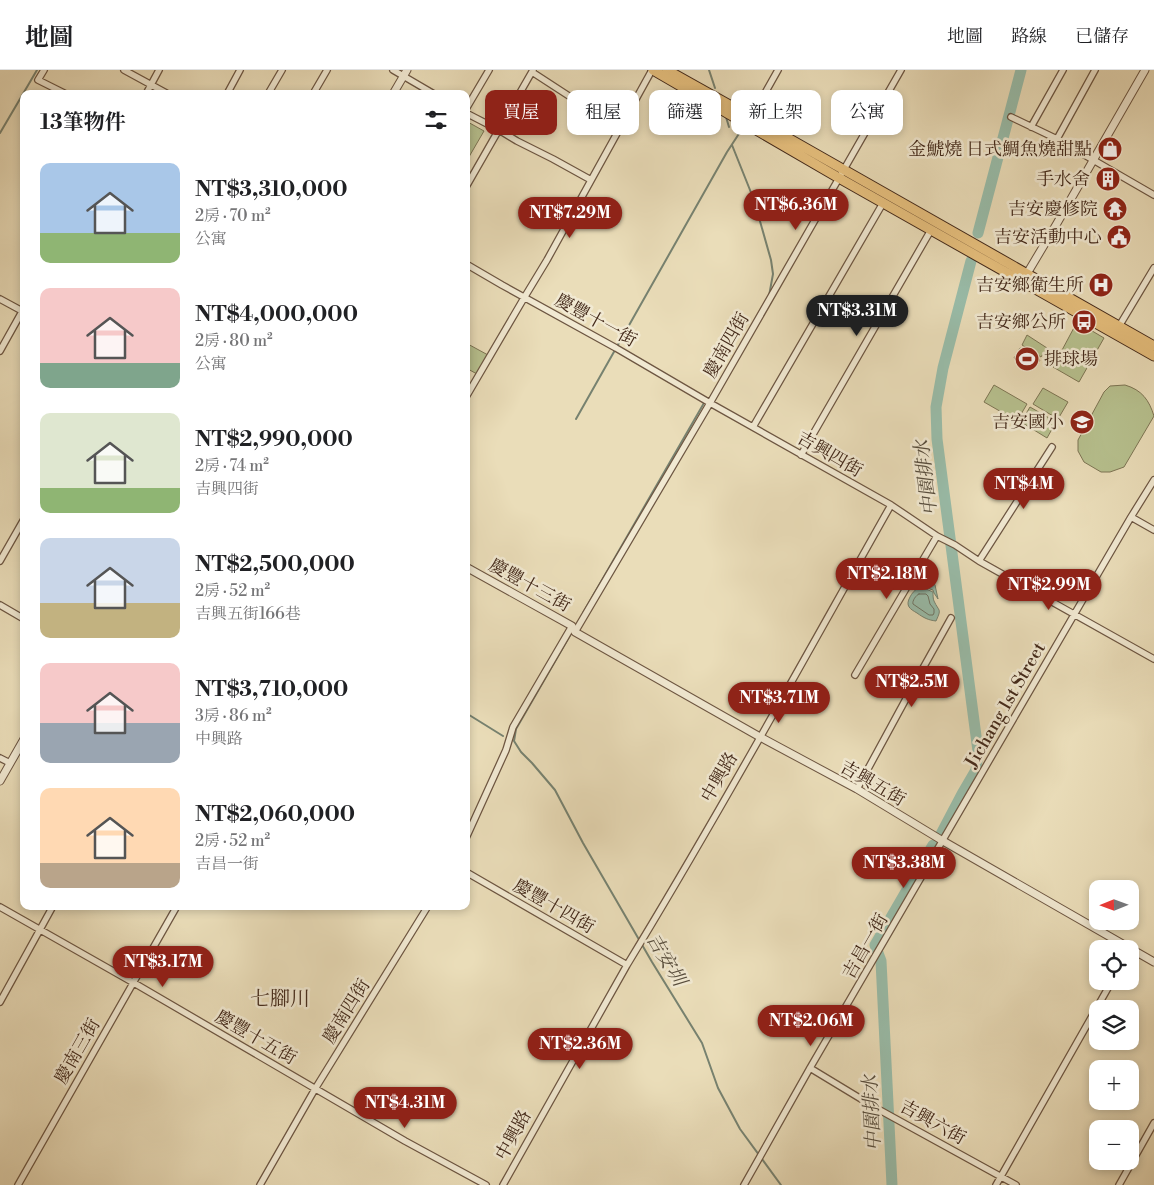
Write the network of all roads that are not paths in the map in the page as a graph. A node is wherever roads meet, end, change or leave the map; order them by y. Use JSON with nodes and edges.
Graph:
{"nodes":[{"id":1,"x":44,"y":70,"type":"edge"},
{"id":2,"x":124,"y":70,"type":"edge"},
{"id":3,"x":159,"y":70,"type":"edge"},
{"id":4,"x":240,"y":70,"type":"edge"},
{"id":5,"x":282,"y":70,"type":"edge"},
{"id":6,"x":327,"y":70,"type":"edge"},
{"id":7,"x":393,"y":70,"type":"edge"},
{"id":8,"x":489,"y":70,"type":"edge"},
{"id":9,"x":653,"y":70,"type":"edge"},
{"id":10,"x":667,"y":70,"type":"edge"},
{"id":11,"x":778,"y":70,"type":"edge"},
{"id":12,"x":901,"y":70,"type":"edge"},
{"id":13,"x":1063,"y":70,"type":"edge"},
{"id":14,"x":1095,"y":70,"type":"edge"},
{"id":15,"x":1145,"y":70,"type":"edge"},
{"id":16,"x":532,"y":71,"type":"edge"},
{"id":17,"x":405,"y":73,"type":"edge"},
{"id":18,"x":151,"y":84,"type":"junction"},
{"id":19,"x":58,"y":90,"type":"edge"},
{"id":20,"x":148,"y":90,"type":"edge"},
{"id":21,"x":161,"y":90,"type":"edge"},
{"id":22,"x":228,"y":90,"type":"edge"},
{"id":23,"x":270,"y":90,"type":"edge"},
{"id":24,"x":316,"y":90,"type":"edge"},
{"id":25,"x":396,"y":90,"type":"edge"},
{"id":26,"x":428,"y":90,"type":"edge"},
{"id":27,"x":521,"y":90,"type":"edge"},
{"id":28,"x":767,"y":90,"type":"edge"},
{"id":29,"x":567,"y":95,"type":"edge"},
{"id":30,"x":639,"y":95,"type":"edge"},
{"id":31,"x":470,"y":102,"type":"edge"},
{"id":32,"x":731,"y":110,"type":"edge"},
{"id":33,"x":731,"y":111,"type":"edge"},
{"id":34,"x":470,"y":115,"type":"edge"},
{"id":35,"x":1011,"y":116,"type":"dead end"},
{"id":36,"x":485,"y":123,"type":"edge"},
{"id":37,"x":1031,"y":127,"type":"junction"},
{"id":38,"x":496,"y":135,"type":"edge"},
{"id":39,"x":506,"y":135,"type":"edge"},
{"id":40,"x":617,"y":135,"type":"edge"},
{"id":41,"x":774,"y":135,"type":"edge"},
{"id":42,"x":1057,"y":140,"type":"junction"},
{"id":43,"x":1093,"y":160,"type":"junction"},
{"id":44,"x":842,"y":173,"type":"junction"},
{"id":45,"x":470,"y":180,"type":"edge"},
{"id":46,"x":592,"y":180,"type":"junction"},
{"id":47,"x":1154,"y":195,"type":"edge"},
{"id":48,"x":883,"y":203,"type":"junction"},
{"id":49,"x":932,"y":230,"type":"junction"},
{"id":50,"x":470,"y":266,"type":"edge"},
{"id":51,"x":1154,"y":268,"type":"edge"},
{"id":52,"x":1027,"y":272,"type":"junction"},
{"id":53,"x":1022,"y":282,"type":"junction"},
{"id":54,"x":0,"y":298,"type":"edge"},
{"id":55,"x":524,"y":298,"type":"junction"},
{"id":56,"x":20,"y":308,"type":"edge"},
{"id":57,"x":20,"y":315,"type":"edge"},
{"id":58,"x":1120,"y":326,"type":"junction"},
{"id":59,"x":1114,"y":334,"type":"junction"},
{"id":60,"x":1154,"y":346,"type":"edge"},
{"id":61,"x":0,"y":351,"type":"edge"},
{"id":62,"x":1154,"y":356,"type":"edge"},
{"id":63,"x":470,"y":390,"type":"edge"},
{"id":64,"x":710,"y":403,"type":"junction"},
{"id":65,"x":753,"y":426,"type":"junction"},
{"id":66,"x":1052,"y":447,"type":"dead end"},
{"id":67,"x":801,"y":455,"type":"junction"},
{"id":68,"x":1154,"y":480,"type":"edge"},
{"id":69,"x":891,"y":505,"type":"junction"},
{"id":70,"x":1131,"y":516,"type":"junction"},
{"id":71,"x":20,"y":525,"type":"edge"},
{"id":72,"x":1154,"y":530,"type":"edge"},
{"id":73,"x":936,"y":535,"type":"junction"},
{"id":74,"x":0,"y":561,"type":"edge"},
{"id":75,"x":979,"y":561,"type":"junction"},
{"id":76,"x":470,"y":569,"type":"edge"},
{"id":77,"x":0,"y":605,"type":"edge"},
{"id":78,"x":1075,"y":614,"type":"junction"},
{"id":79,"x":20,"y":617,"type":"edge"},
{"id":80,"x":951,"y":618,"type":"dead end"},
{"id":81,"x":574,"y":629,"type":"junction"},
{"id":82,"x":1154,"y":659,"type":"edge"},
{"id":83,"x":855,"y":675,"type":"dead end"},
{"id":84,"x":760,"y":737,"type":"junction"},
{"id":85,"x":20,"y":746,"type":"edge"},
{"id":86,"x":0,"y":758,"type":"edge"},
{"id":87,"x":10,"y":763,"type":"junction"},
{"id":88,"x":0,"y":781,"type":"edge"},
{"id":89,"x":857,"y":789,"type":"junction"},
{"id":90,"x":470,"y":829,"type":"edge"},
{"id":91,"x":943,"y":841,"type":"junction"},
{"id":92,"x":470,"y":874,"type":"edge"},
{"id":93,"x":0,"y":907,"type":"edge"},
{"id":94,"x":51,"y":910,"type":"edge"},
{"id":95,"x":175,"y":910,"type":"edge"},
{"id":96,"x":426,"y":910,"type":"edge"},
{"id":97,"x":40,"y":930,"type":"junction"},
{"id":98,"x":1114,"y":940,"type":"edge"},
{"id":99,"x":1139,"y":954,"type":"edge"},
{"id":100,"x":1154,"y":962,"type":"edge"},
{"id":101,"x":627,"y":965,"type":"junction"},
{"id":102,"x":134,"y":982,"type":"junction"},
{"id":103,"x":1107,"y":990,"type":"edge"},
{"id":104,"x":0,"y":1002,"type":"edge"},
{"id":105,"x":810,"y":1068,"type":"junction"},
{"id":106,"x":315,"y":1089,"type":"junction"},
{"id":107,"x":1154,"y":1123,"type":"edge"},
{"id":108,"x":1001,"y":1177,"type":"junction"},
{"id":109,"x":18,"y":1185,"type":"edge"},
{"id":110,"x":260,"y":1185,"type":"edge"},
{"id":111,"x":486,"y":1185,"type":"edge"},
{"id":112,"x":503,"y":1185,"type":"edge"},
{"id":113,"x":744,"y":1185,"type":"edge"},
{"id":114,"x":996,"y":1185,"type":"edge"},
{"id":115,"x":1016,"y":1185,"type":"edge"},
{"id":116,"x":1119,"y":1185,"type":"edge"}],
"edges":[{"from":1,"to":19,"type":"street"},
{"from":2,"to":18,"type":"street"},
{"from":3,"to":18,"type":"street"},
{"from":4,"to":22,"type":"street"},
{"from":5,"to":23,"type":"street"},
{"from":6,"to":24,"type":"street"},
{"from":7,"to":17,"type":"street"},
{"from":8,"to":31,"type":"street"},
{"from":9,"to":30,"type":"street"},
{"from":9,"to":33,"type":"main road"},
{"from":10,"to":32,"type":"main road"},
{"from":11,"to":28,"type":"street"},
{"from":12,"to":44,"type":"street","name":"慶南四街"},
{"from":13,"to":37,"type":"street"},
{"from":14,"to":42,"type":"street"},
{"from":15,"to":43,"type":"street"},
{"from":16,"to":27,"type":"street"},
{"from":16,"to":29,"type":"street"},
{"from":17,"to":25,"type":"street"},
{"from":17,"to":26,"type":"street"},
{"from":18,"to":20,"type":"street"},
{"from":18,"to":21,"type":"street"},
{"from":34,"to":36,"type":"street"},
{"from":35,"to":37,"type":"street"},
{"from":37,"to":42,"type":"street"},
{"from":38,"to":45,"type":"street"},
{"from":39,"to":46,"type":"street"},
{"from":40,"to":46,"type":"street"},
{"from":41,"to":44,"type":"main road"},
{"from":42,"to":43,"type":"street"},
{"from":43,"to":47,"type":"street"},
{"from":43,"to":52,"type":"street"},
{"from":44,"to":48,"type":"main road"},
{"from":44,"to":52,"type":"main road"},
{"from":44,"to":64,"type":"street","name":"慶南四街"},
{"from":46,"to":55,"type":"street"},
{"from":48,"to":49,"type":"main road"},
{"from":48,"to":65,"type":"street"},
{"from":49,"to":53,"type":"main road"},
{"from":49,"to":67,"type":"street"},
{"from":50,"to":55,"type":"street","name":"慶豐十一街"},
{"from":51,"to":58,"type":"street"},
{"from":52,"to":53,"type":"street"},
{"from":52,"to":58,"type":"main road"},
{"from":53,"to":59,"type":"main road"},
{"from":54,"to":56,"type":"street"},
{"from":55,"to":63,"type":"street"},
{"from":55,"to":64,"type":"street","name":"慶豐十一街"},
{"from":57,"to":61,"type":"street"},
{"from":58,"to":59,"type":"street"},
{"from":58,"to":60,"type":"main road"},
{"from":59,"to":62,"type":"main road"},
{"from":64,"to":65,"type":"street","name":"吉興四街"},
{"from":64,"to":81,"type":"street","name":"慶南四街"},
{"from":65,"to":67,"type":"street","name":"吉興四街"},
{"from":66,"to":75,"type":"street"},
{"from":67,"to":69,"type":"street","name":"吉興四街"},
{"from":68,"to":70,"type":"street","name":"Jichang 1st Street"},
{"from":69,"to":73,"type":"street","name":"吉興四街"},
{"from":69,"to":84,"type":"street","name":"中興路"},
{"from":70,"to":72,"type":"street"},
{"from":70,"to":78,"type":"street","name":"Jichang 1st Street"},
{"from":71,"to":74,"type":"street"},
{"from":73,"to":75,"type":"street","name":"吉興四街"},
{"from":73,"to":83,"type":"street"},
{"from":75,"to":78,"type":"street"},
{"from":76,"to":81,"type":"street","name":"慶豐十三街"},
{"from":77,"to":79,"type":"street"},
{"from":78,"to":82,"type":"street"},
{"from":78,"to":91,"type":"street","name":"Jichang 1st Street"},
{"from":80,"to":89,"type":"street"},
{"from":81,"to":84,"type":"street","name":"吉興五街"},
{"from":81,"to":90,"type":"street","name":"慶南四街"},
{"from":84,"to":89,"type":"street","name":"吉興五街"},
{"from":84,"to":101,"type":"street","name":"中興路"},
{"from":85,"to":87,"type":"street"},
{"from":86,"to":87,"type":"street"},
{"from":87,"to":88,"type":"street"},
{"from":89,"to":91,"type":"street","name":"吉興五街"},
{"from":91,"to":98,"type":"street","name":"吉興五街"},
{"from":91,"to":105,"type":"street","name":"吉昌一街"},
{"from":92,"to":101,"type":"street","name":"慶豐十四街"},
{"from":93,"to":97,"type":"street","name":"慶豐十五街"},
{"from":94,"to":97,"type":"street"},
{"from":95,"to":102,"type":"street","name":"慶南三街"},
{"from":96,"to":106,"type":"street","name":"慶南四街"},
{"from":97,"to":102,"type":"street","name":"慶豐十五街"},
{"from":97,"to":104,"type":"street"},
{"from":99,"to":100,"type":"street","name":"吉興五街"},
{"from":101,"to":112,"type":"street","name":"中興路"},
{"from":102,"to":106,"type":"street","name":"慶豐十五街"},
{"from":102,"to":109,"type":"street","name":"慶南三街"},
{"from":103,"to":108,"type":"street"},
{"from":105,"to":108,"type":"street","name":"吉興六街"},
{"from":105,"to":113,"type":"street","name":"吉昌一街"},
{"from":106,"to":110,"type":"street","name":"慶南四街"},
{"from":106,"to":111,"type":"street","name":"慶豐十五街"},
{"from":107,"to":116,"type":"street"},
{"from":108,"to":114,"type":"street"},
{"from":108,"to":115,"type":"street","name":"吉興六街"}]}
